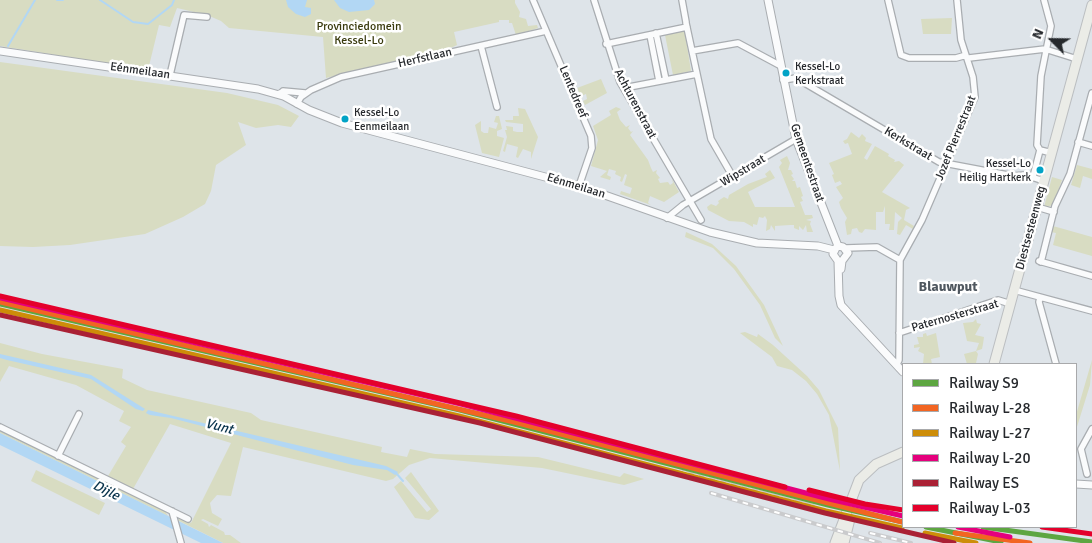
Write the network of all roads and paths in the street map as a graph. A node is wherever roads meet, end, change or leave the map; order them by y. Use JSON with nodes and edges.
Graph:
{"nodes":[{"id":1,"x":533,"y":0,"type":"edge"},
{"id":2,"x":594,"y":0,"type":"edge"},
{"id":3,"x":682,"y":0,"type":"edge"},
{"id":4,"x":768,"y":0,"type":"edge"},
{"id":5,"x":888,"y":0,"type":"edge"},
{"id":6,"x":957,"y":0,"type":"edge"},
{"id":7,"x":1044,"y":0,"type":"edge"},
{"id":8,"x":1092,"y":5,"type":"edge"},
{"id":9,"x":207,"y":17,"type":"dead end"},
{"id":10,"x":687,"y":24,"type":"junction"},
{"id":11,"x":546,"y":31,"type":"junction"},
{"id":12,"x":1088,"y":32,"type":"edge"},
{"id":13,"x":653,"y":34,"type":"junction"},
{"id":14,"x":606,"y":44,"type":"junction"},
{"id":15,"x":481,"y":46,"type":"junction"},
{"id":16,"x":1047,"y":50,"type":"junction"},
{"id":17,"x":2,"y":52,"type":"edge"},
{"id":18,"x":692,"y":52,"type":"junction"},
{"id":19,"x":966,"y":57,"type":"junction"},
{"id":20,"x":1078,"y":58,"type":"junction"},
{"id":21,"x":780,"y":66,"type":"junction"},
{"id":22,"x":697,"y":74,"type":"junction"},
{"id":23,"x":170,"y":76,"type":"junction"},
{"id":24,"x":783,"y":80,"type":"junction"},
{"id":25,"x":663,"y":81,"type":"junction"},
{"id":26,"x":624,"y":88,"type":"junction"},
{"id":27,"x":283,"y":93,"type":"junction"},
{"id":28,"x":305,"y":93,"type":"junction"},
{"id":29,"x":1092,"y":93,"type":"edge"},
{"id":30,"x":1091,"y":100,"type":"edge"},
{"id":31,"x":298,"y":102,"type":"junction"},
{"id":32,"x":497,"y":107,"type":"dead end"},
{"id":33,"x":796,"y":139,"type":"junction"},
{"id":34,"x":1078,"y":142,"type":"junction"},
{"id":35,"x":1092,"y":146,"type":"edge"},
{"id":36,"x":1040,"y":150,"type":"junction"},
{"id":37,"x":1052,"y":153,"type":"junction"},
{"id":38,"x":946,"y":164,"type":"junction"},
{"id":39,"x":732,"y":177,"type":"junction"},
{"id":40,"x":1033,"y":177,"type":"junction"},
{"id":41,"x":1044,"y":180,"type":"junction"},
{"id":42,"x":579,"y":186,"type":"junction"},
{"id":43,"x":690,"y":202,"type":"junction"},
{"id":44,"x":1037,"y":207,"type":"junction"},
{"id":45,"x":1054,"y":212,"type":"junction"},
{"id":46,"x":668,"y":218,"type":"junction"},
{"id":47,"x":701,"y":220,"type":"dead end"},
{"id":48,"x":834,"y":237,"type":"junction"},
{"id":49,"x":824,"y":247,"type":"junction"},
{"id":50,"x":839,"y":248,"type":"junction"},
{"id":51,"x":840,"y":260,"type":"junction"},
{"id":52,"x":900,"y":260,"type":"junction"},
{"id":53,"x":1092,"y":276,"type":"edge"},
{"id":54,"x":1014,"y":290,"type":"junction"},
{"id":55,"x":1040,"y":297,"type":"junction"},
{"id":56,"x":1011,"y":304,"type":"junction"},
{"id":57,"x":1092,"y":311,"type":"edge"},
{"id":58,"x":899,"y":332,"type":"junction"},
{"id":59,"x":994,"y":363,"type":"edge"},
{"id":60,"x":1056,"y":363,"type":"edge"},
{"id":61,"x":897,"y":364,"type":"junction"},
{"id":62,"x":902,"y":371,"type":"edge"},
{"id":63,"x":78,"y":414,"type":"dead end"},
{"id":64,"x":0,"y":427,"type":"edge"},
{"id":65,"x":1092,"y":429,"type":"edge"},
{"id":66,"x":902,"y":452,"type":"edge"},
{"id":67,"x":58,"y":456,"type":"junction"},
{"id":68,"x":864,"y":474,"type":"junction"},
{"id":69,"x":1087,"y":474,"type":"dead end"},
{"id":70,"x":174,"y":512,"type":"junction"},
{"id":71,"x":188,"y":519,"type":"dead end"},
{"id":72,"x":180,"y":540,"type":"edge"},
{"id":73,"x":835,"y":543,"type":"edge"},
{"id":74,"x":844,"y":543,"type":"edge"}],
"edges":[{"from":1,"to":11,"type":"street","name":"Lentedreef"},
{"from":2,"to":14,"type":"street","name":"Achturenstraat"},
{"from":3,"to":10,"type":"street"},
{"from":4,"to":21,"type":"street","name":"Gemeentestraat"},
{"from":5,"to":19,"type":"street"},
{"from":6,"to":19,"type":"street","name":"Jozef Pierrestraat"},
{"from":7,"to":16,"type":"street"},
{"from":8,"to":12,"type":"main road","name":"Diestsesteenweg"},
{"from":9,"to":23,"type":"street"},
{"from":10,"to":13,"type":"street"},
{"from":10,"to":18,"type":"street"},
{"from":11,"to":15,"type":"street","name":"Herfstlaan"},
{"from":11,"to":42,"type":"street","name":"Lentedreef"},
{"from":12,"to":20,"type":"main road","name":"Diestsesteenweg"},
{"from":13,"to":14,"type":"street"},
{"from":13,"to":25,"type":"street"},
{"from":14,"to":26,"type":"street","name":"Achturenstraat"},
{"from":15,"to":28,"type":"street","name":"Herfstlaan"},
{"from":15,"to":32,"type":"street"},
{"from":16,"to":19,"type":"street"},
{"from":16,"to":20,"type":"street"},
{"from":16,"to":36,"type":"street"},
{"from":17,"to":23,"type":"street","name":"Eénmeilaan"},
{"from":18,"to":21,"type":"street"},
{"from":18,"to":22,"type":"street"},
{"from":19,"to":38,"type":"street","name":"Jozef Pierrestraat"},
{"from":20,"to":37,"type":"main road","name":"Diestsesteenweg"},
{"from":21,"to":24,"type":"street","name":"Gemeentestraat"},
{"from":22,"to":25,"type":"street"},
{"from":22,"to":39,"type":"street"},
{"from":23,"to":27,"type":"street","name":"Eénmeilaan"},
{"from":24,"to":33,"type":"street","name":"Gemeentestraat"},
{"from":24,"to":38,"type":"street","name":"Kerkstraat"},
{"from":25,"to":26,"type":"street"},
{"from":26,"to":43,"type":"street","name":"Achturenstraat"},
{"from":27,"to":28,"type":"street","name":"Herfstlaan"},
{"from":27,"to":31,"type":"street","name":"Eénmeilaan"},
{"from":28,"to":31,"type":"street","name":"Herfstlaan"},
{"from":29,"to":30,"type":"street"},
{"from":30,"to":34,"type":"street"},
{"from":31,"to":42,"type":"street","name":"Eénmeilaan"},
{"from":33,"to":39,"type":"street","name":"Wipstraat"},
{"from":33,"to":48,"type":"street","name":"Gemeentestraat"},
{"from":34,"to":35,"type":"street"},
{"from":34,"to":45,"type":"street"},
{"from":36,"to":37,"type":"street"},
{"from":36,"to":40,"type":"street"},
{"from":37,"to":41,"type":"main road","name":"Diestsesteenweg"},
{"from":38,"to":40,"type":"street","name":"Kerkstraat"},
{"from":38,"to":52,"type":"street","name":"Jozef Pierrestraat"},
{"from":39,"to":43,"type":"street","name":"Wipstraat"},
{"from":40,"to":41,"type":"street","name":"Kerkstraat"},
{"from":41,"to":44,"type":"main road","name":"Diestsesteenweg"},
{"from":42,"to":46,"type":"street","name":"Eénmeilaan"},
{"from":43,"to":46,"type":"street","name":"Wipstraat"},
{"from":43,"to":47,"type":"street"},
{"from":44,"to":45,"type":"street"},
{"from":44,"to":54,"type":"main road","name":"Diestsesteenweg"},
{"from":45,"to":53,"type":"street"},
{"from":46,"to":49,"type":"street","name":"Eénmeilaan"},
{"from":48,"to":49,"type":"street"},
{"from":48,"to":50,"type":"street","name":"Gemeentestraat"},
{"from":49,"to":50,"type":"street","name":"Eénmeilaan"},
{"from":50,"to":51,"type":"street","name":"Gemeentestraat"},
{"from":50,"to":51,"type":"street"},
{"from":50,"to":52,"type":"street"},
{"from":51,"to":61,"type":"street"},
{"from":52,"to":58,"type":"street"},
{"from":54,"to":55,"type":"street"},
{"from":54,"to":56,"type":"main road","name":"Diestsesteenweg"},
{"from":55,"to":57,"type":"street"},
{"from":55,"to":60,"type":"street"},
{"from":56,"to":58,"type":"street","name":"Paternosterstraat"},
{"from":56,"to":59,"type":"main road","name":"Diestsesteenweg"},
{"from":58,"to":61,"type":"street"},
{"from":61,"to":62,"type":"street"},
{"from":63,"to":67,"type":"street"},
{"from":64,"to":67,"type":"street"},
{"from":65,"to":69,"type":"street"},
{"from":66,"to":68,"type":"main road"},
{"from":67,"to":70,"type":"street"},
{"from":68,"to":73,"type":"main road"},
{"from":68,"to":74,"type":"main road"},
{"from":70,"to":71,"type":"street"},
{"from":70,"to":72,"type":"street"}]}
